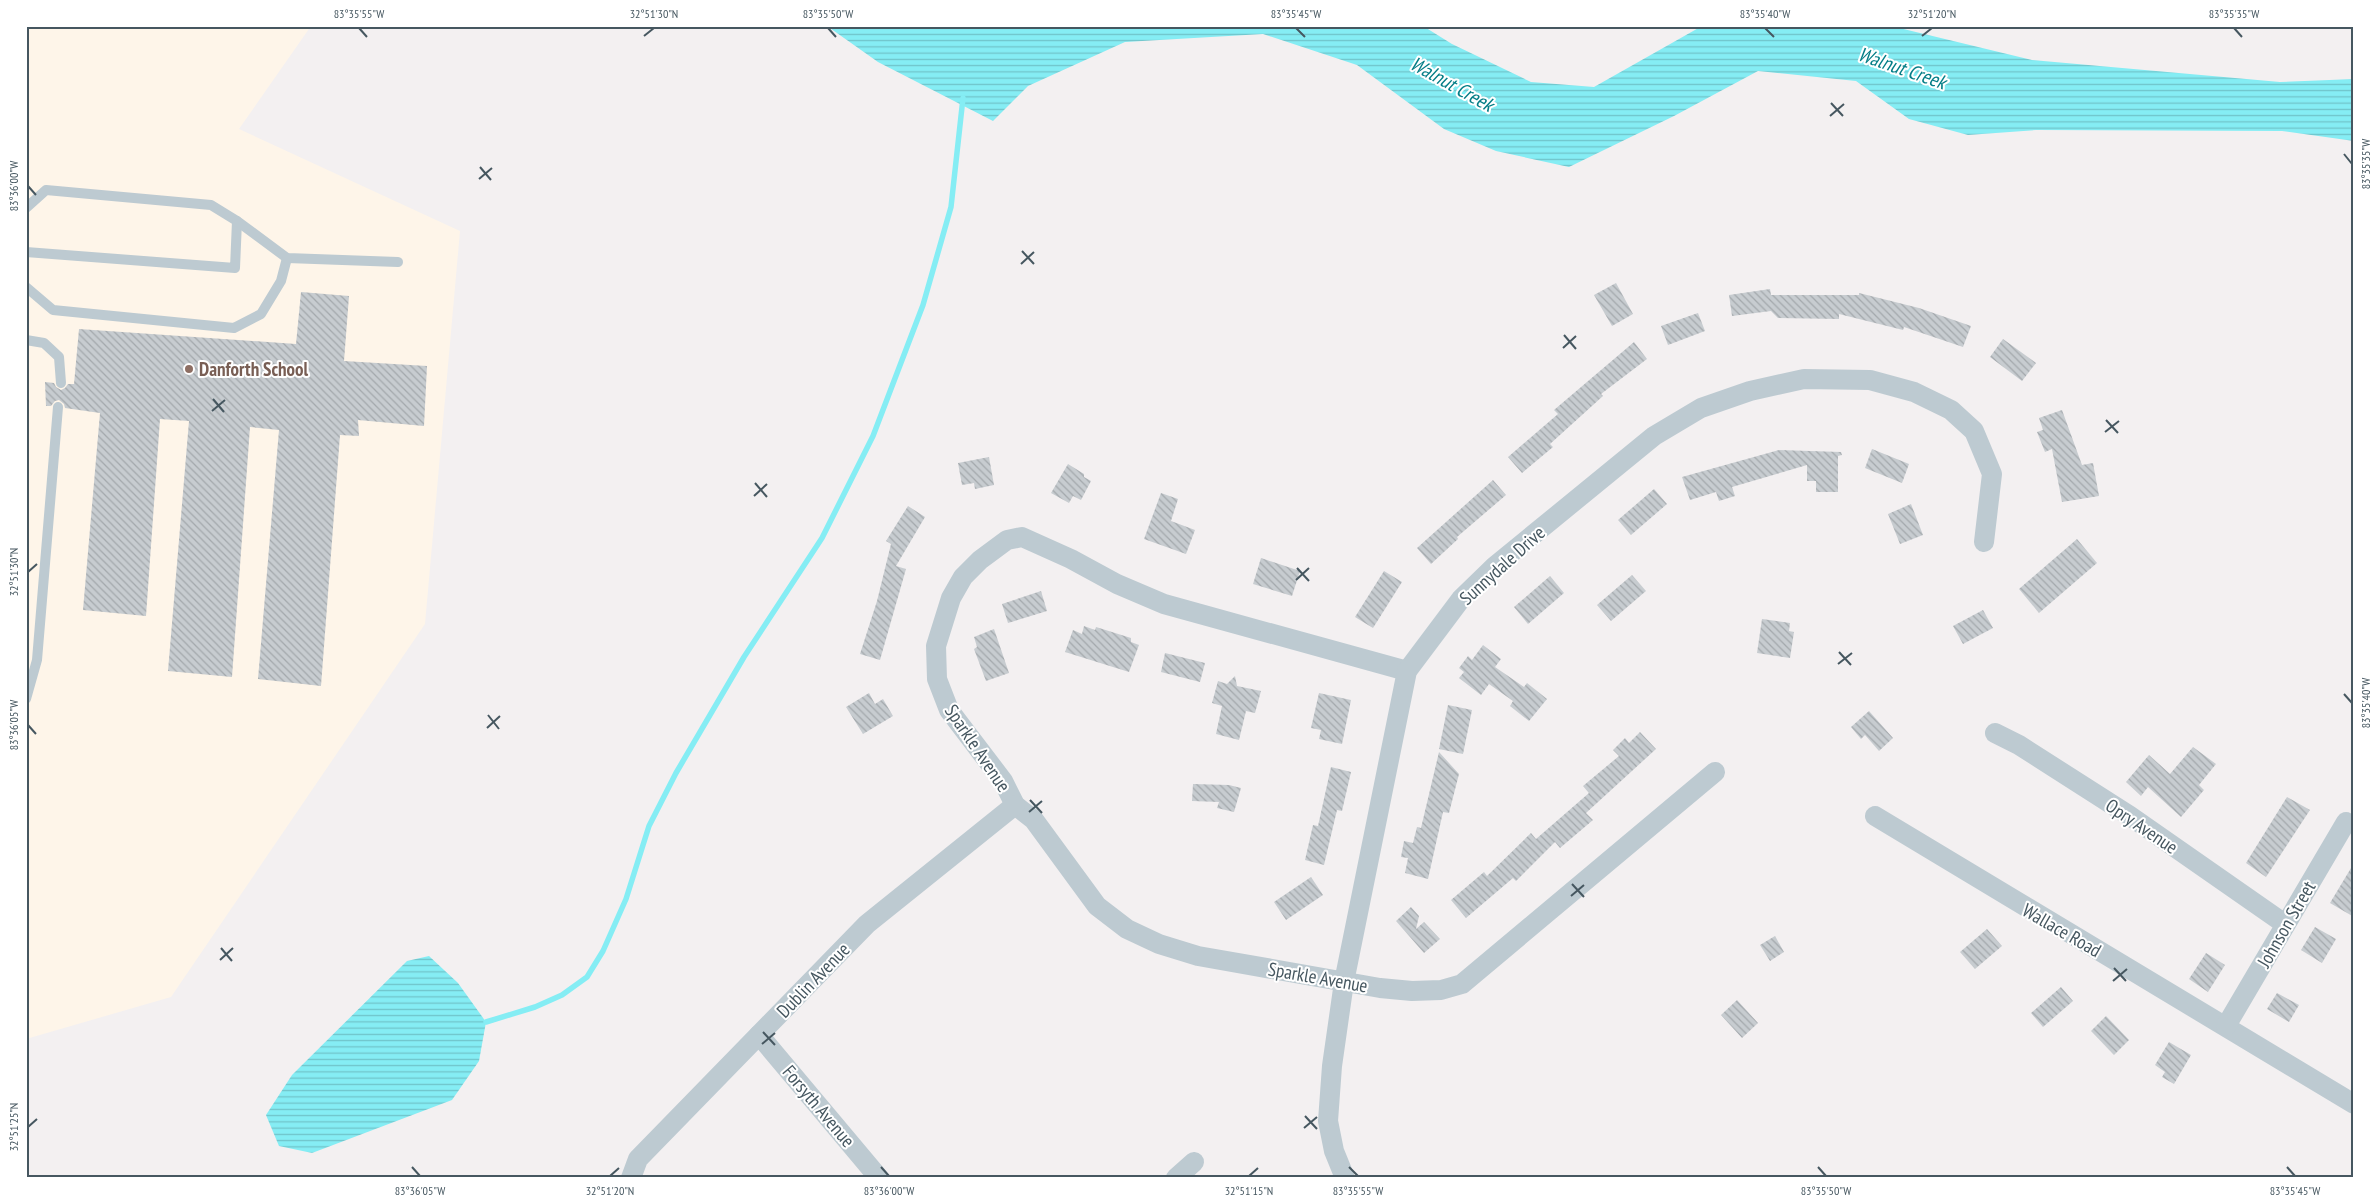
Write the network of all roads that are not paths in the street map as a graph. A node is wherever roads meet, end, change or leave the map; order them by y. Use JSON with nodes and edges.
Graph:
{"nodes":[{"id":1,"x":26,"y":208,"type":"edge"},
{"id":2,"x":237,"y":221,"type":"junction"},
{"id":3,"x":26,"y":252,"type":"edge"},
{"id":4,"x":287,"y":258,"type":"junction"},
{"id":5,"x":398,"y":262,"type":"dead end"},
{"id":6,"x":26,"y":287,"type":"edge"},
{"id":7,"x":26,"y":340,"type":"edge"},
{"id":8,"x":61,"y":383,"type":"dead end"},
{"id":9,"x":58,"y":407,"type":"dead end"},
{"id":10,"x":1984,"y":542,"type":"dead end"},
{"id":11,"x":1407,"y":671,"type":"junction"},
{"id":12,"x":26,"y":699,"type":"edge"},
{"id":13,"x":1995,"y":733,"type":"dead end"},
{"id":14,"x":1715,"y":772,"type":"dead end"},
{"id":15,"x":1015,"y":805,"type":"junction"},
{"id":16,"x":1875,"y":816,"type":"dead end"},
{"id":17,"x":2346,"y":822,"type":"dead end"},
{"id":18,"x":2284,"y":924,"type":"junction"},
{"id":19,"x":1344,"y":982,"type":"junction"},
{"id":20,"x":2226,"y":1026,"type":"junction"},
{"id":21,"x":758,"y":1035,"type":"junction"},
{"id":22,"x":2354,"y":1104,"type":"edge"},
{"id":23,"x":1194,"y":1162,"type":"dead end"},
{"id":24,"x":630,"y":1176,"type":"edge"},
{"id":25,"x":879,"y":1178,"type":"edge"},
{"id":26,"x":1176,"y":1178,"type":"edge"},
{"id":27,"x":1345,"y":1178,"type":"edge"}],
"edges":[{"from":1,"to":2,"type":"lane"},
{"from":2,"to":3,"type":"lane"},
{"from":2,"to":4,"type":"lane"},
{"from":4,"to":5,"type":"lane"},
{"from":4,"to":6,"type":"lane"},
{"from":7,"to":8,"type":"lane"},
{"from":9,"to":12,"type":"lane"},
{"from":10,"to":11,"type":"street","name":"Sunnydale Drive"},
{"from":11,"to":15,"type":"street","name":"Sparkle Avenue"},
{"from":11,"to":19,"type":"street","name":"Sunnydale Drive"},
{"from":13,"to":18,"type":"street","name":"Opry Avenue"},
{"from":14,"to":19,"type":"street","name":"Sparkle Avenue"},
{"from":15,"to":19,"type":"street","name":"Sparkle Avenue"},
{"from":15,"to":21,"type":"street","name":"Dublin Avenue"},
{"from":16,"to":20,"type":"street","name":"Wallace Road"},
{"from":17,"to":18,"type":"street","name":"Johnson Street"},
{"from":18,"to":20,"type":"street","name":"Johnson Street"},
{"from":19,"to":27,"type":"street","name":"Sunnydale Drive"},
{"from":20,"to":22,"type":"street","name":"Wallace Road"},
{"from":21,"to":24,"type":"street","name":"Dublin Avenue"},
{"from":21,"to":25,"type":"street","name":"Forsyth Avenue"},
{"from":23,"to":26,"type":"street"}]}
